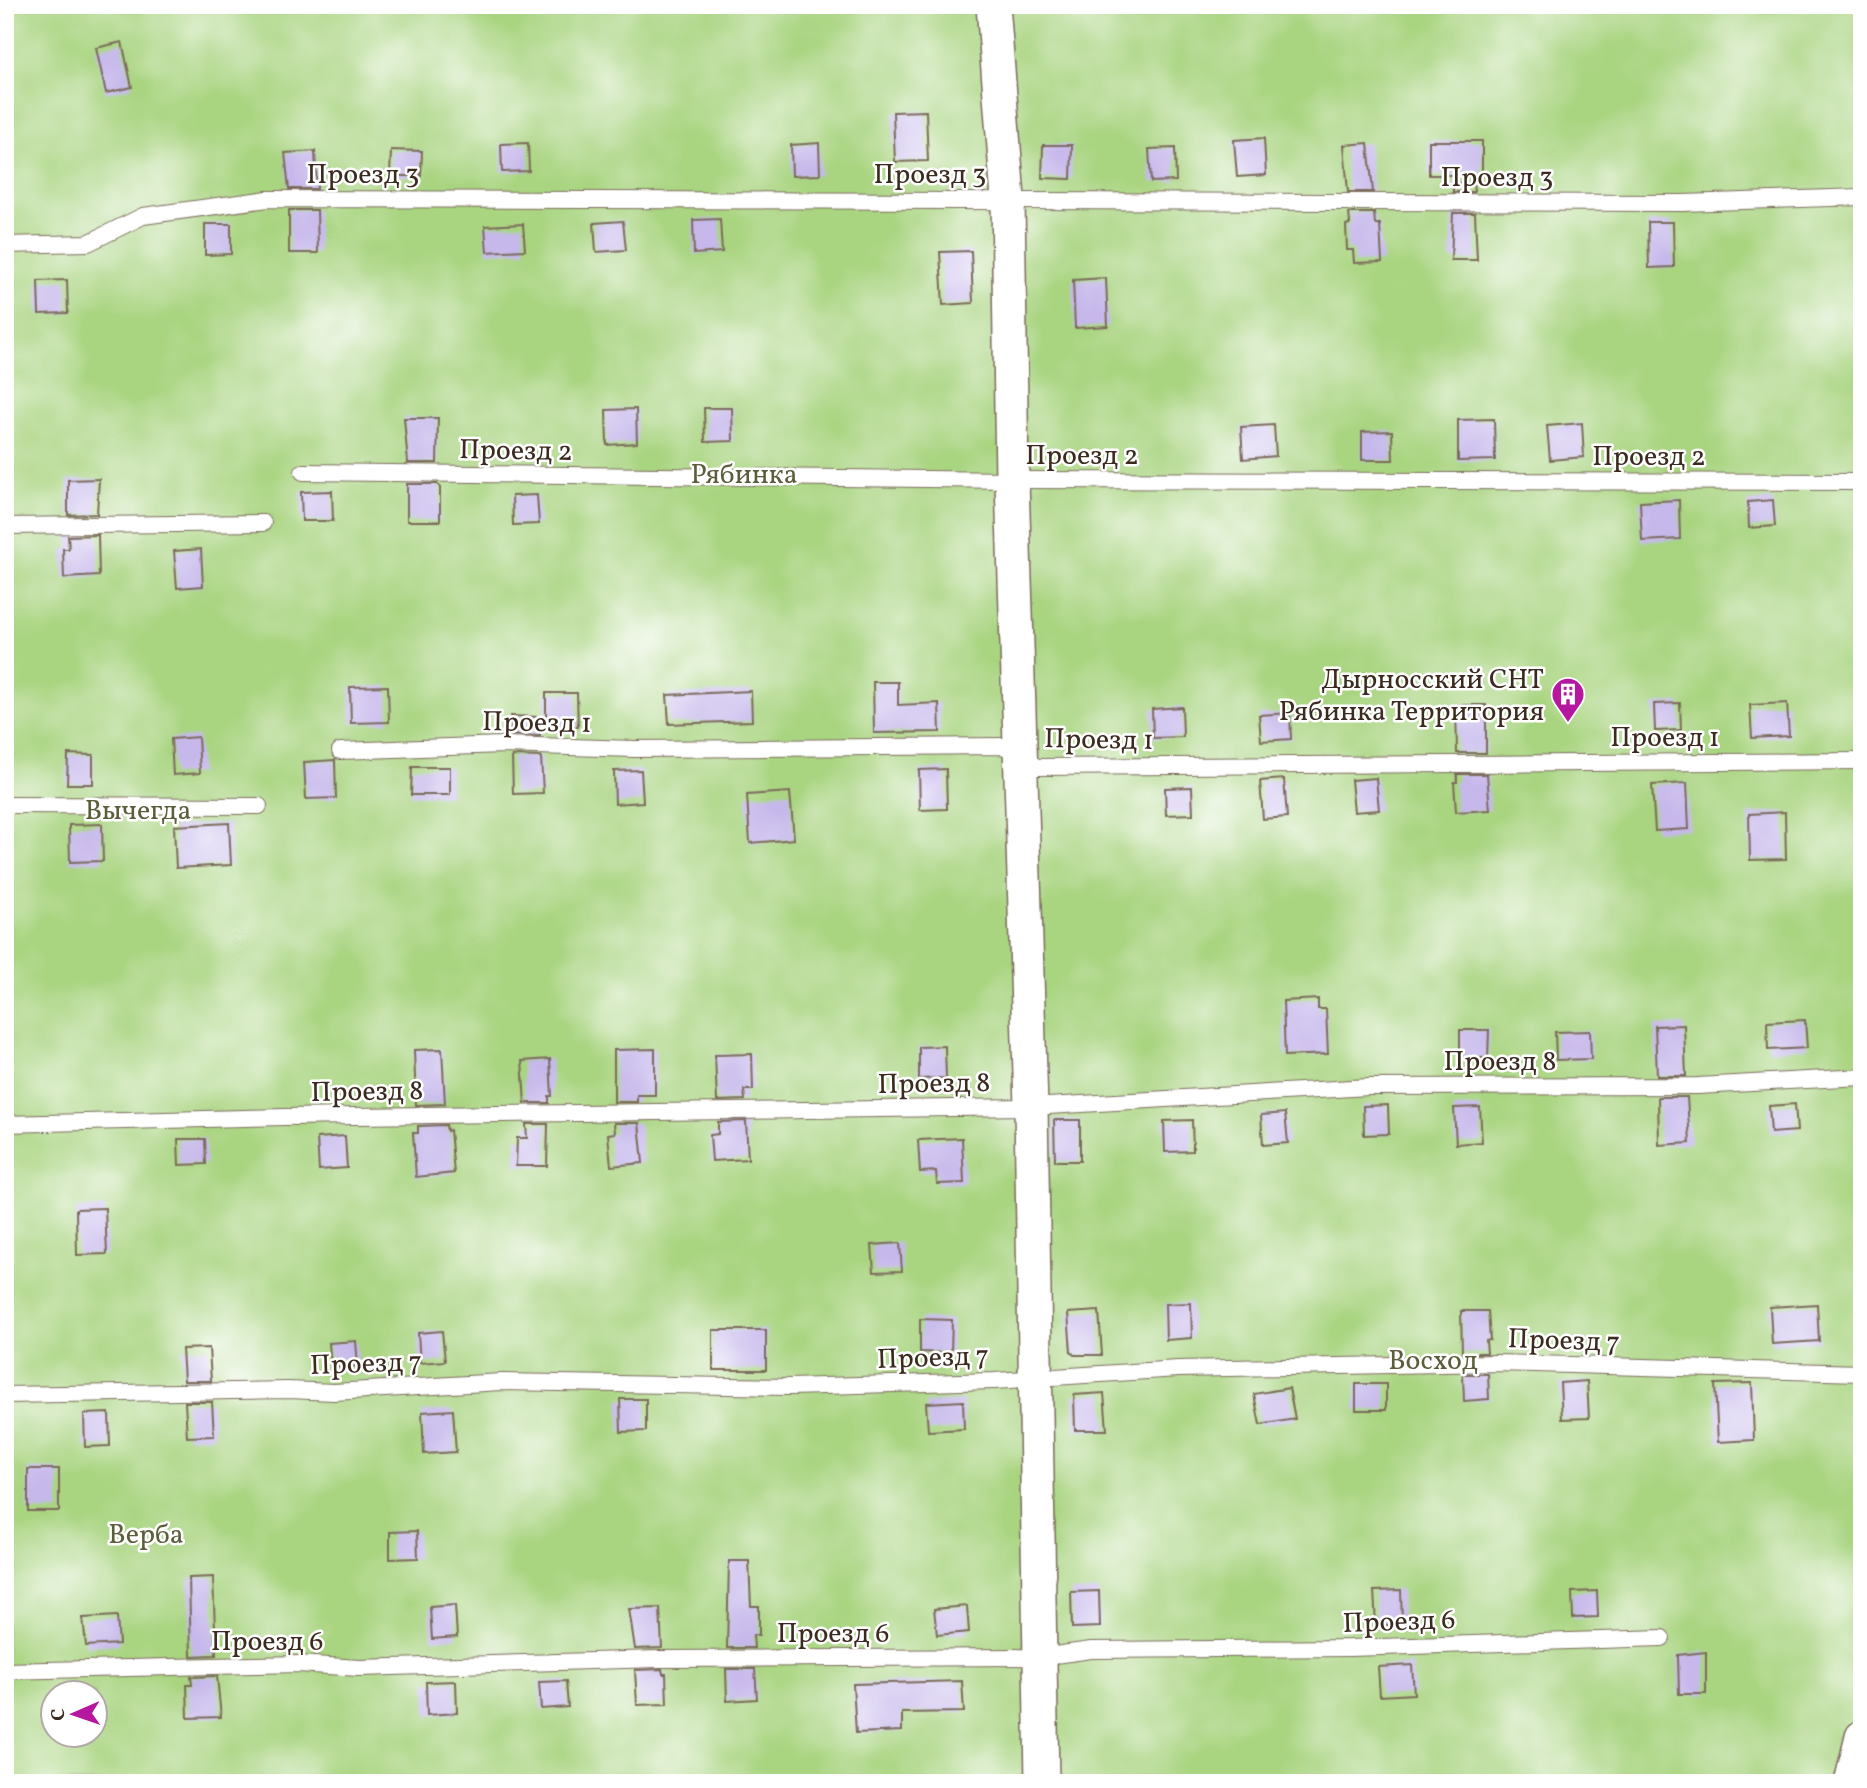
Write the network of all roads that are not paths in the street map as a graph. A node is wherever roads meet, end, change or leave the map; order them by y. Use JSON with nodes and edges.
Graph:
{"nodes":[{"id":1,"x":993,"y":5,"type":"edge"},
{"id":2,"x":1862,"y":197,"type":"edge"},
{"id":3,"x":1008,"y":199,"type":"junction"},
{"id":4,"x":5,"y":245,"type":"edge"},
{"id":5,"x":303,"y":472,"type":"dead end"},
{"id":6,"x":1012,"y":480,"type":"junction"},
{"id":7,"x":1862,"y":482,"type":"edge"},
{"id":8,"x":264,"y":523,"type":"dead end"},
{"id":9,"x":5,"y":526,"type":"edge"},
{"id":10,"x":340,"y":751,"type":"dead end"},
{"id":11,"x":1020,"y":756,"type":"junction"},
{"id":12,"x":1862,"y":761,"type":"edge"},
{"id":13,"x":5,"y":805,"type":"edge"},
{"id":14,"x":259,"y":806,"type":"dead end"},
{"id":15,"x":1862,"y":1077,"type":"edge"},
{"id":16,"x":1031,"y":1107,"type":"junction"},
{"id":17,"x":5,"y":1124,"type":"edge"},
{"id":18,"x":1862,"y":1373,"type":"edge"},
{"id":19,"x":1036,"y":1378,"type":"junction"},
{"id":20,"x":5,"y":1395,"type":"edge"},
{"id":21,"x":1662,"y":1638,"type":"dead end"},
{"id":22,"x":1040,"y":1657,"type":"junction"},
{"id":23,"x":5,"y":1671,"type":"edge"},
{"id":24,"x":1862,"y":1737,"type":"edge"},
{"id":25,"x":1042,"y":1783,"type":"edge"},
{"id":26,"x":1851,"y":1783,"type":"edge"}],
"edges":[{"from":1,"to":3,"type":"street"},
{"from":2,"to":3,"type":"lane","name":"Проезд 3"},
{"from":3,"to":4,"type":"lane","name":"Проезд 3"},
{"from":3,"to":6,"type":"street"},
{"from":5,"to":6,"type":"lane","name":"Проезд 2"},
{"from":6,"to":7,"type":"lane","name":"Проезд 2"},
{"from":6,"to":11,"type":"street"},
{"from":8,"to":9,"type":"lane"},
{"from":10,"to":11,"type":"lane","name":"Проезд 1"},
{"from":11,"to":12,"type":"lane","name":"Проезд 1"},
{"from":11,"to":16,"type":"street"},
{"from":13,"to":14,"type":"lane"},
{"from":15,"to":16,"type":"lane","name":"Проезд 8"},
{"from":16,"to":17,"type":"lane","name":"Проезд 8"},
{"from":16,"to":19,"type":"street"},
{"from":18,"to":19,"type":"lane","name":"Проезд 7"},
{"from":19,"to":20,"type":"lane","name":"Проезд 7"},
{"from":19,"to":22,"type":"street"},
{"from":21,"to":22,"type":"lane","name":"Проезд 6"},
{"from":22,"to":23,"type":"lane","name":"Проезд 6"},
{"from":22,"to":25,"type":"street"},
{"from":24,"to":26,"type":"street"}]}
